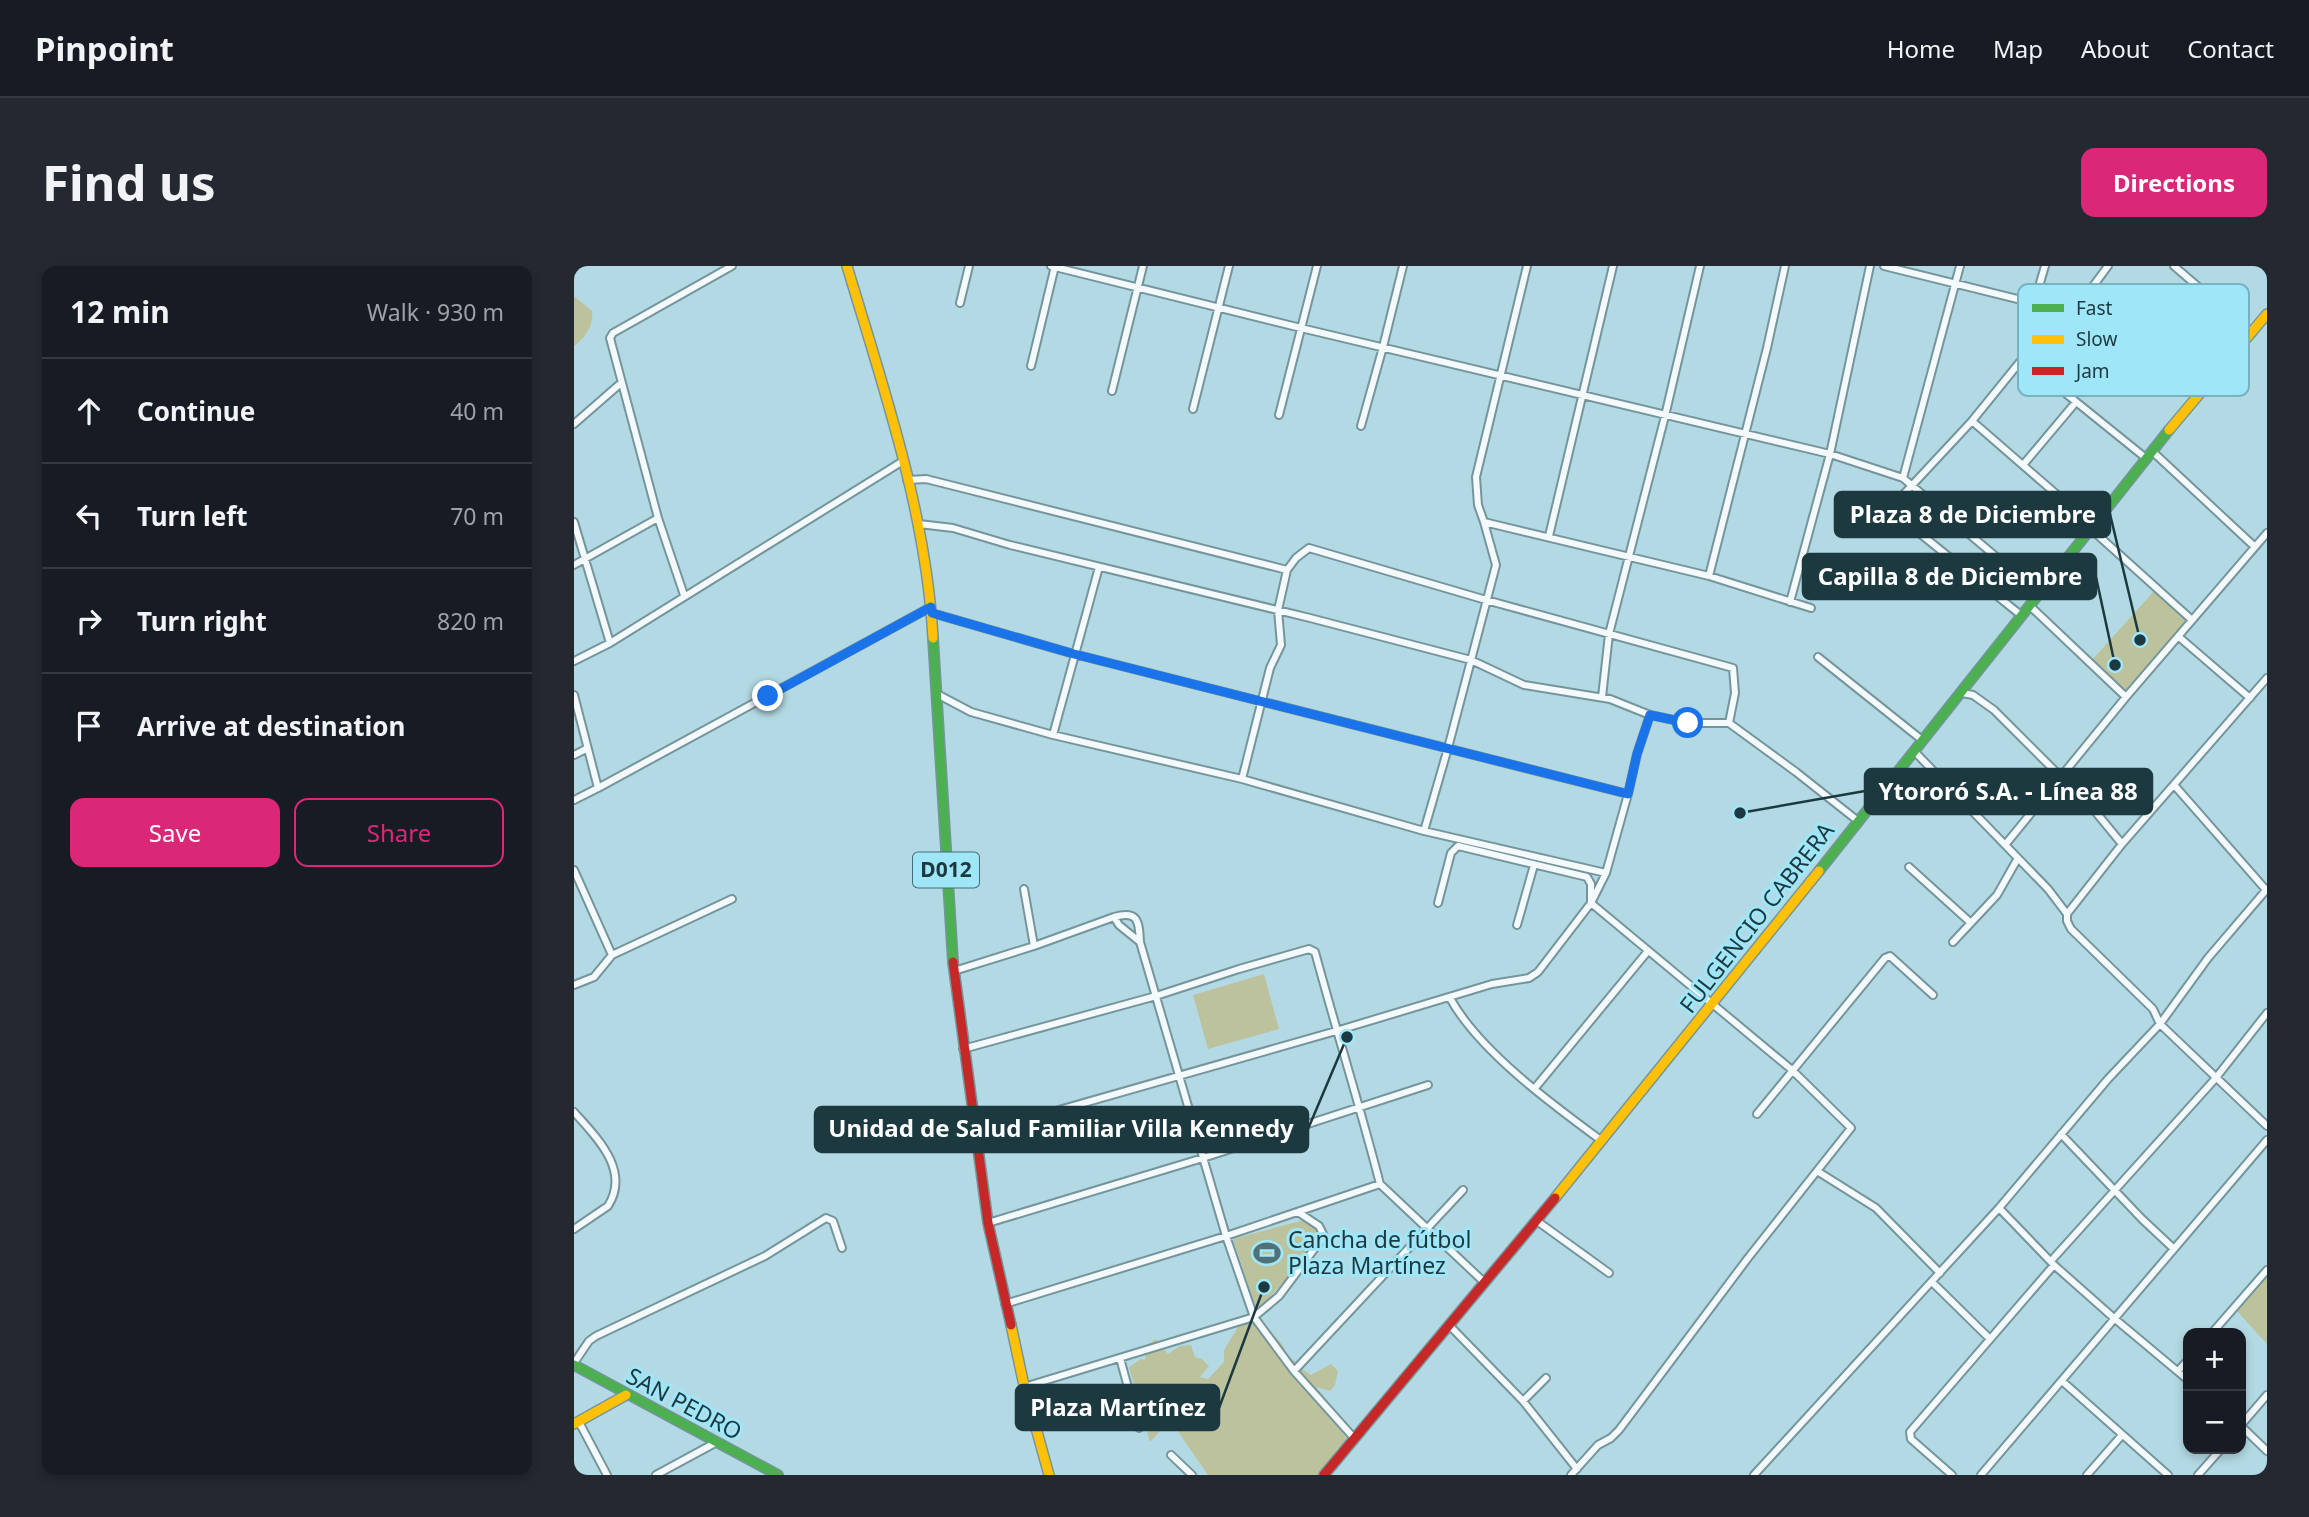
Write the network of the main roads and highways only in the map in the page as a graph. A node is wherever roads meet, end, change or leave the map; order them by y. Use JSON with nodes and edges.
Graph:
{"nodes":[{"id":1,"x":848,"y":266,"type":"edge"},
{"id":2,"x":2266,"y":317,"type":"edge"},
{"id":3,"x":2249,"y":336,"type":"edge"},
{"id":4,"x":2196,"y":396,"type":"edge"},
{"id":5,"x":574,"y":1364,"type":"edge"},
{"id":6,"x":626,"y":1395,"type":"junction"},
{"id":7,"x":576,"y":1423,"type":"edge"},
{"id":8,"x":778,"y":1475,"type":"edge"},
{"id":9,"x":1049,"y":1475,"type":"edge"},
{"id":10,"x":1324,"y":1475,"type":"edge"}],
"edges":[{"from":1,"to":9,"type":"main road","number":"D012"},
{"from":2,"to":3,"type":"main road","name":"FULGENCIO CABRERA"},
{"from":4,"to":10,"type":"main road","name":"FULGENCIO CABRERA"},
{"from":5,"to":6,"type":"main road","name":"SAN PEDRO"},
{"from":6,"to":7,"type":"main road"},
{"from":6,"to":8,"type":"main road","name":"SAN PEDRO"}]}
